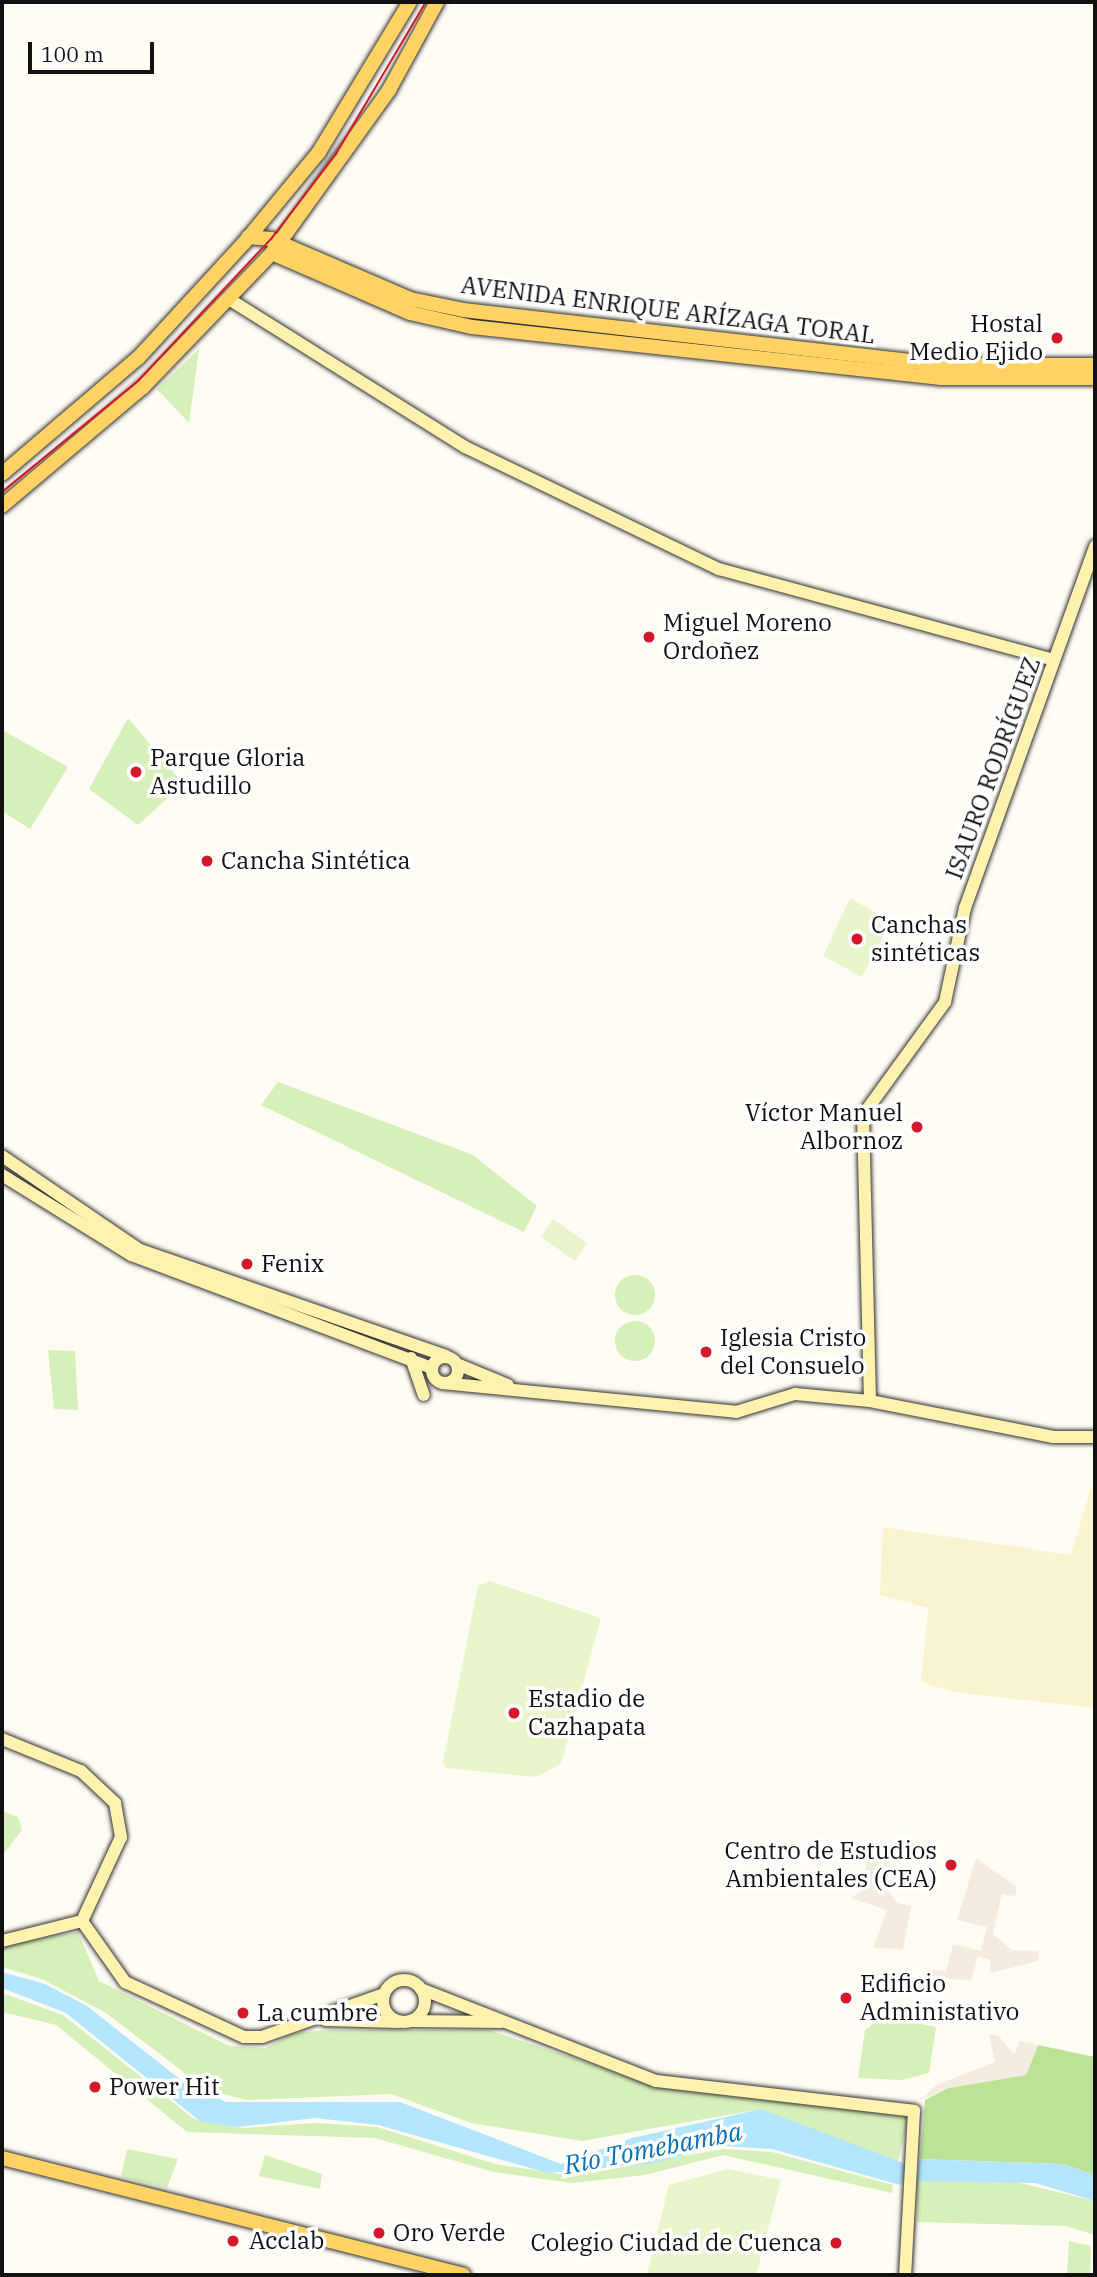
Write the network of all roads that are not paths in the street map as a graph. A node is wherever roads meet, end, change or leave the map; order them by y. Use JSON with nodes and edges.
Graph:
{"nodes":[{"id":1,"x":410,"y":2,"type":"edge"},
{"id":2,"x":437,"y":2,"type":"edge"},
{"id":3,"x":402,"y":16,"type":"junction"},
{"id":4,"x":412,"y":47,"type":"junction"},
{"id":5,"x":248,"y":237,"type":"junction"},
{"id":6,"x":275,"y":248,"type":"junction"},
{"id":7,"x":229,"y":299,"type":"junction"},
{"id":8,"x":1095,"y":365,"type":"edge"},
{"id":9,"x":1095,"y":378,"type":"edge"},
{"id":10,"x":2,"y":474,"type":"edge"},
{"id":11,"x":2,"y":506,"type":"edge"},
{"id":12,"x":1095,"y":546,"type":"edge"},
{"id":13,"x":1054,"y":660,"type":"junction"},
{"id":14,"x":2,"y":1156,"type":"edge"},
{"id":15,"x":2,"y":1175,"type":"edge"},
{"id":16,"x":405,"y":1353,"type":"junction"},
{"id":17,"x":452,"y":1360,"type":"junction"},
{"id":18,"x":432,"y":1368,"type":"junction"},
{"id":19,"x":442,"y":1383,"type":"junction"},
{"id":20,"x":518,"y":1389,"type":"junction"},
{"id":21,"x":424,"y":1395,"type":"dead end"},
{"id":22,"x":870,"y":1401,"type":"junction"},
{"id":23,"x":1095,"y":1437,"type":"edge"},
{"id":24,"x":2,"y":1739,"type":"edge"},
{"id":25,"x":82,"y":1921,"type":"junction"},
{"id":26,"x":2,"y":1941,"type":"edge"},
{"id":27,"x":421,"y":1989,"type":"junction"},
{"id":28,"x":384,"y":1994,"type":"junction"},
{"id":29,"x":318,"y":2020,"type":"junction"},
{"id":30,"x":405,"y":2022,"type":"junction"},
{"id":31,"x":508,"y":2023,"type":"junction"},
{"id":32,"x":2,"y":2158,"type":"edge"},
{"id":33,"x":2,"y":2166,"type":"edge"},
{"id":34,"x":429,"y":2275,"type":"edge"},
{"id":35,"x":463,"y":2275,"type":"edge"},
{"id":36,"x":905,"y":2275,"type":"edge"}],
"edges":[{"from":1,"to":3,"type":"main road"},
{"from":2,"to":4,"type":"main road"},
{"from":3,"to":4,"type":"main road"},
{"from":3,"to":5,"type":"main road"},
{"from":4,"to":6,"type":"main road"},
{"from":5,"to":6,"type":"main road","name":"AVENIDA ENRIQUE ARÍZAGA TORAL"},
{"from":5,"to":10,"type":"main road"},
{"from":6,"to":7,"type":"main road"},
{"from":6,"to":8,"type":"main road","name":"AVENIDA ENRIQUE ARÍZAGA TORAL"},
{"from":6,"to":9,"type":"main road","name":"AVENIDA ENRIQUE ARÍZAGA TORAL"},
{"from":7,"to":11,"type":"main road"},
{"from":7,"to":13,"type":"street"},
{"from":12,"to":13,"type":"street","name":"ISAURO RODRÍGUEZ"},
{"from":13,"to":22,"type":"street","name":"ISAURO RODRÍGUEZ"},
{"from":14,"to":17,"type":"street"},
{"from":15,"to":16,"type":"street"},
{"from":16,"to":18,"type":"street"},
{"from":16,"to":21,"type":"street"},
{"from":17,"to":18,"type":"street"},
{"from":17,"to":19,"type":"street"},
{"from":17,"to":20,"type":"street"},
{"from":18,"to":19,"type":"street"},
{"from":19,"to":20,"type":"street"},
{"from":20,"to":22,"type":"street"},
{"from":22,"to":23,"type":"street"},
{"from":24,"to":25,"type":"street"},
{"from":25,"to":26,"type":"street"},
{"from":25,"to":29,"type":"street"},
{"from":27,"to":28,"type":"street"},
{"from":27,"to":30,"type":"street"},
{"from":27,"to":31,"type":"street"},
{"from":28,"to":29,"type":"street"},
{"from":28,"to":30,"type":"street"},
{"from":29,"to":30,"type":"street"},
{"from":30,"to":31,"type":"street"},
{"from":31,"to":36,"type":"street"},
{"from":32,"to":35,"type":"main road"},
{"from":33,"to":34,"type":"main road"}]}
